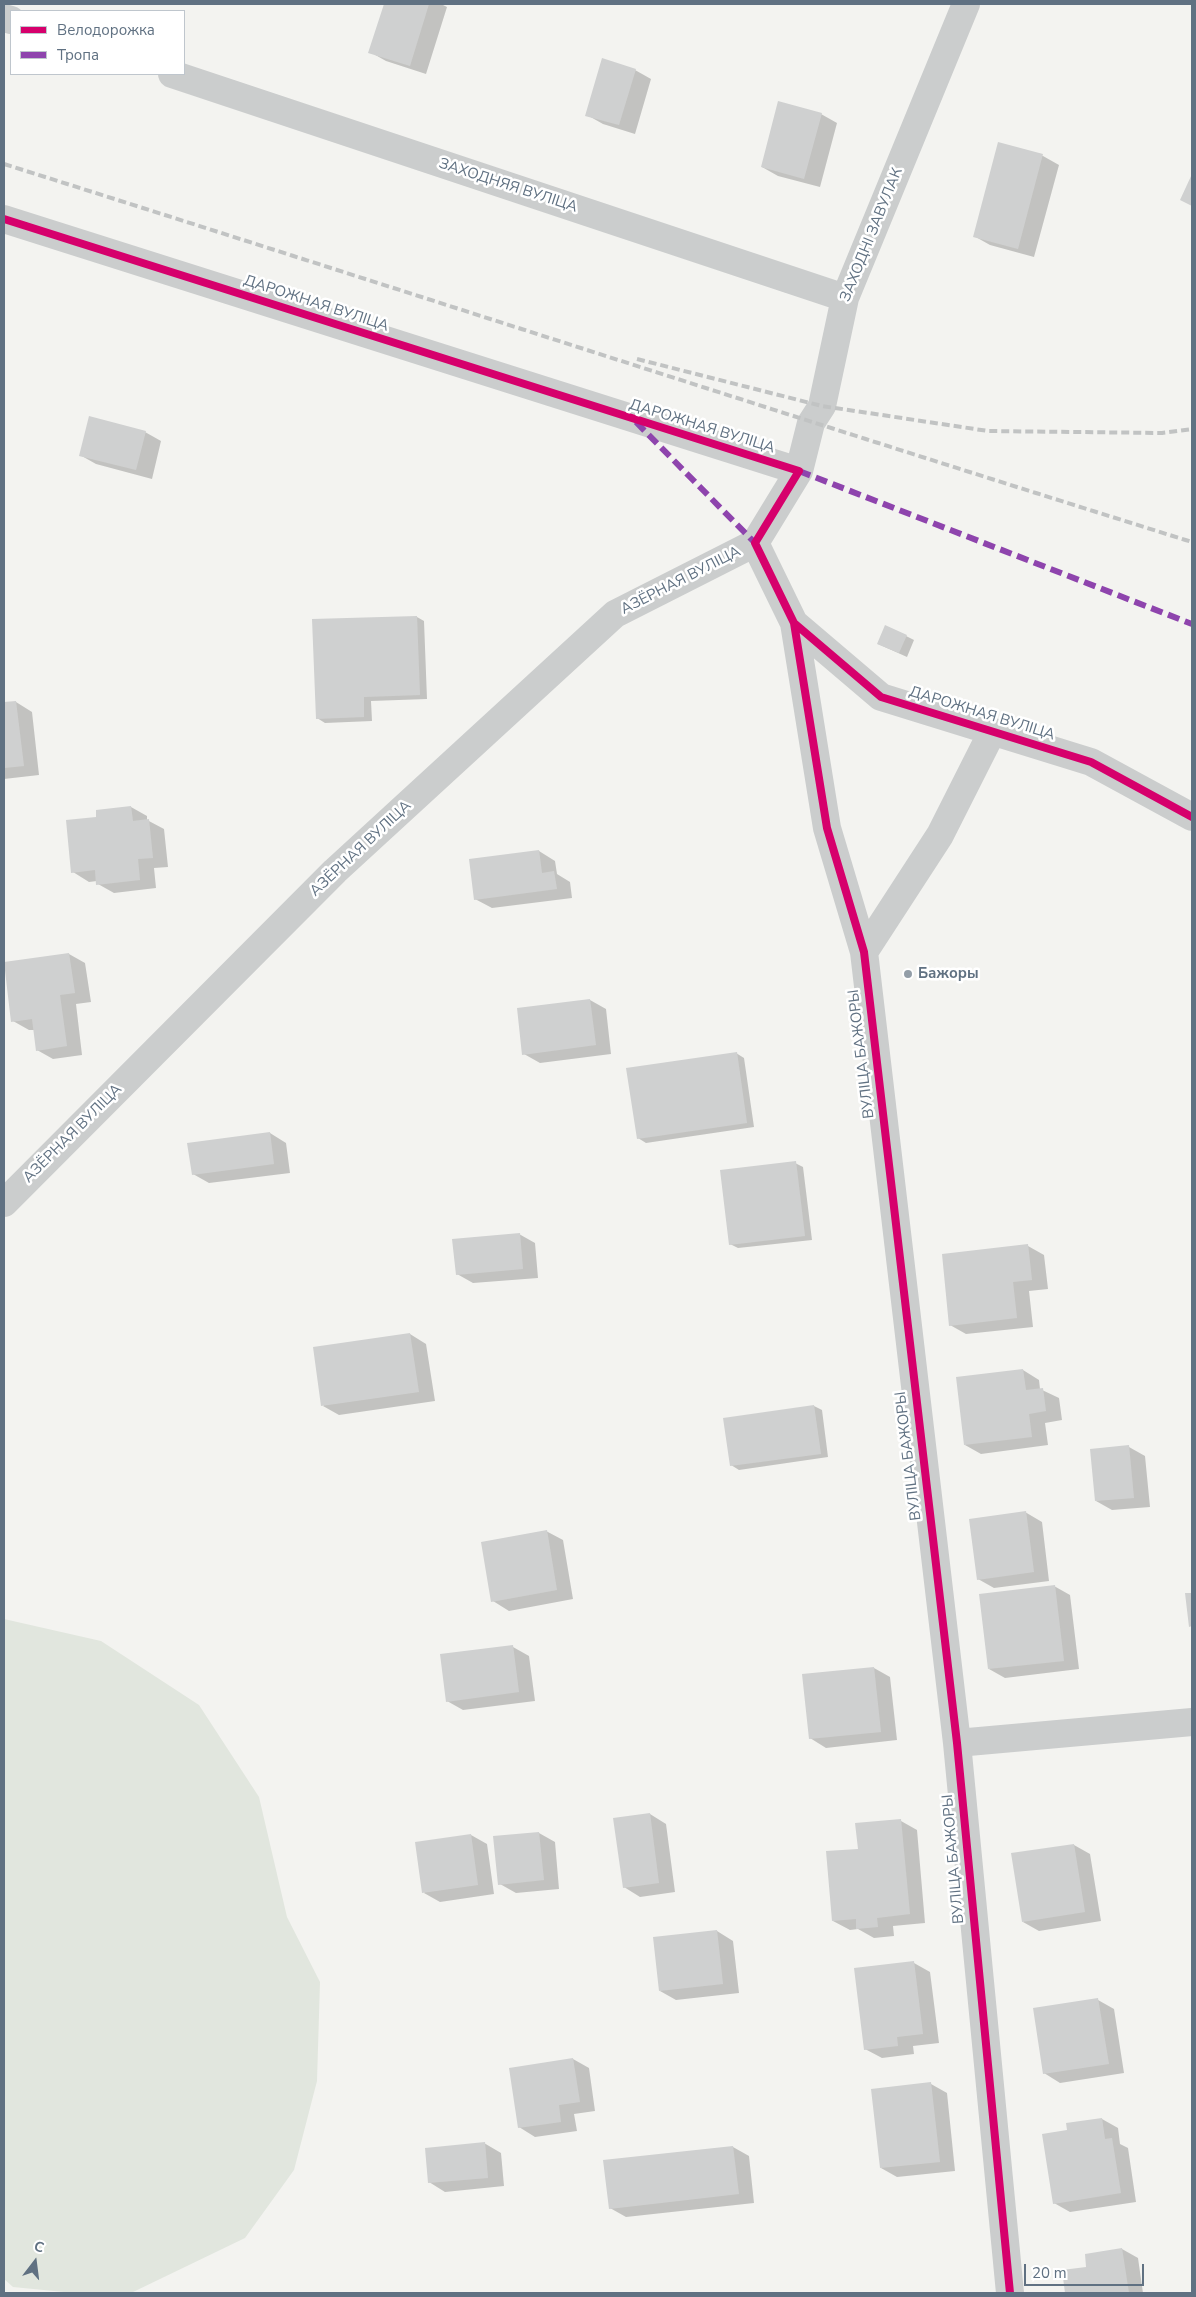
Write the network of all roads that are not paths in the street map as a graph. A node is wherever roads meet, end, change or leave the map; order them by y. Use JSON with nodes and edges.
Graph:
{"nodes":[{"id":1,"x":966,"y":4,"type":"edge"},
{"id":2,"x":175,"y":75,"type":"edge"},
{"id":3,"x":4,"y":219,"type":"edge"},
{"id":4,"x":845,"y":298,"type":"junction"},
{"id":5,"x":799,"y":471,"type":"junction"},
{"id":6,"x":755,"y":543,"type":"junction"},
{"id":7,"x":794,"y":623,"type":"junction"},
{"id":8,"x":992,"y":732,"type":"junction"},
{"id":9,"x":1192,"y":817,"type":"edge"},
{"id":10,"x":864,"y":952,"type":"junction"},
{"id":11,"x":4,"y":1203,"type":"edge"},
{"id":12,"x":1192,"y":1722,"type":"edge"},
{"id":13,"x":957,"y":1744,"type":"junction"},
{"id":14,"x":1010,"y":2293,"type":"edge"}],
"edges":[{"from":1,"to":4,"type":"street","name":"ЗАХОДНІ ЗАВУЛАК"},
{"from":2,"to":4,"type":"street","name":"ЗАХОДНЯЯ ВУЛІЦА"},
{"from":3,"to":5,"type":"street","name":"ДАРОЖНАЯ ВУЛІЦА"},
{"from":4,"to":5,"type":"street","name":"ЗАХОДНІ ЗАВУЛАК"},
{"from":5,"to":6,"type":"street"},
{"from":6,"to":7,"type":"street","name":"ДАРОЖНАЯ ВУЛІЦА"},
{"from":6,"to":11,"type":"street","name":"АЗЁРНАЯ ВУЛІЦА"},
{"from":7,"to":8,"type":"street","name":"ДАРОЖНАЯ ВУЛІЦА"},
{"from":7,"to":10,"type":"street","name":"ВУЛІЦА БАЖОРЫ"},
{"from":8,"to":9,"type":"street","name":"ДАРОЖНАЯ ВУЛІЦА"},
{"from":8,"to":10,"type":"street"},
{"from":10,"to":13,"type":"street","name":"ВУЛІЦА БАЖОРЫ"},
{"from":12,"to":13,"type":"street"},
{"from":13,"to":14,"type":"street","name":"ВУЛІЦА БАЖОРЫ"}]}
